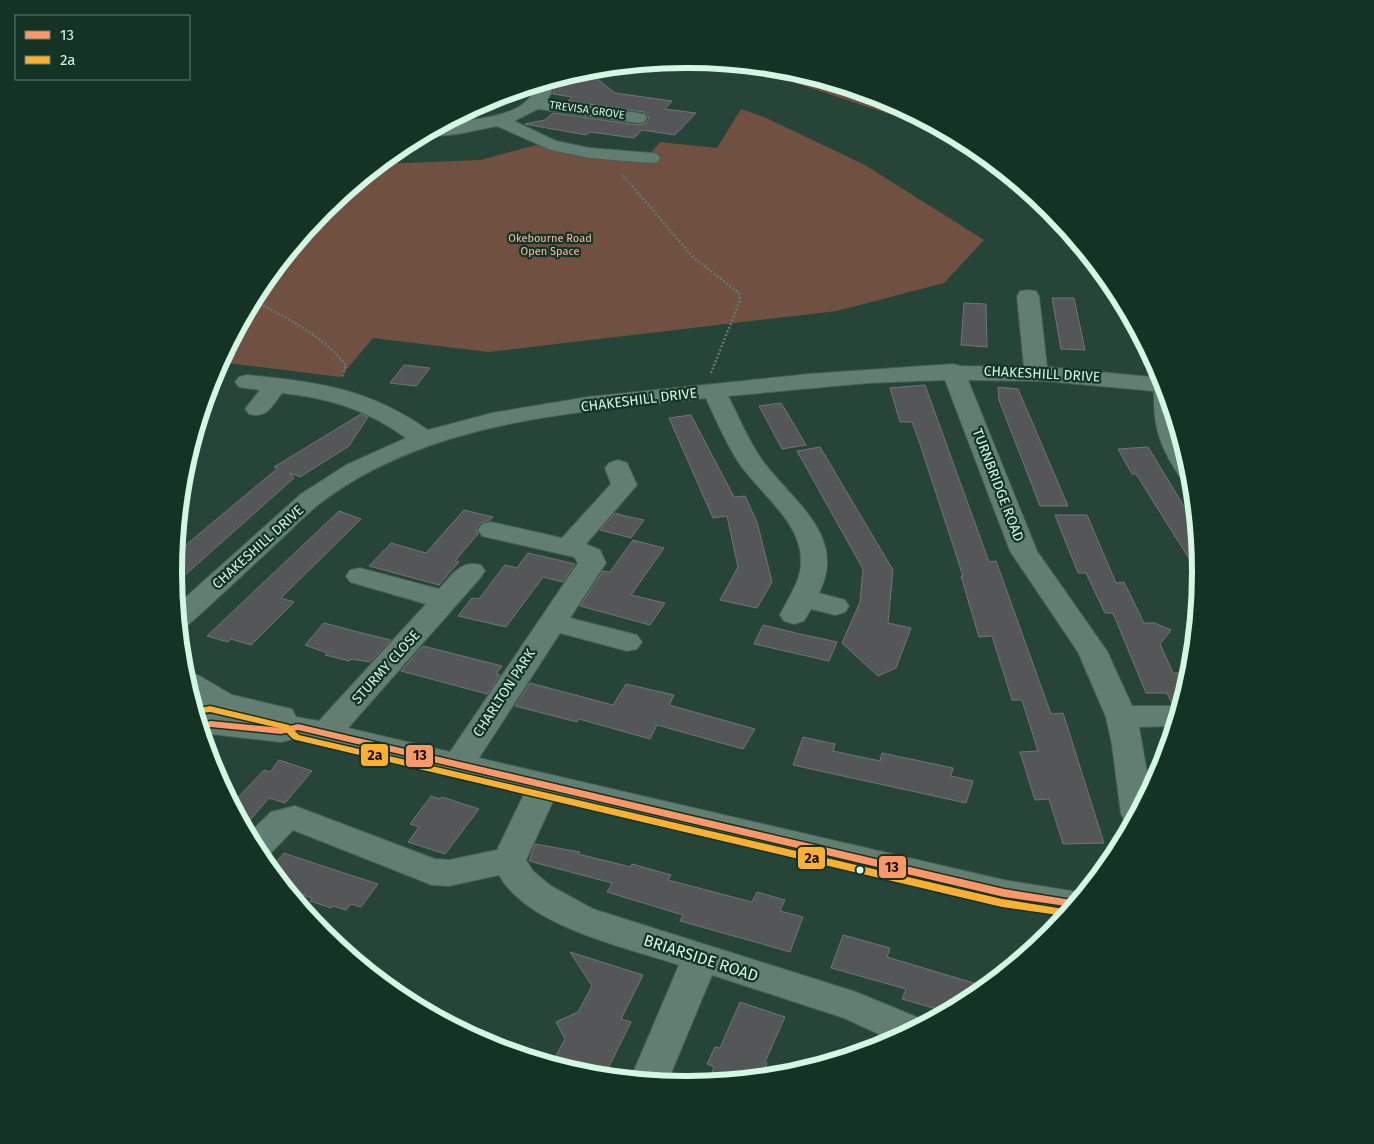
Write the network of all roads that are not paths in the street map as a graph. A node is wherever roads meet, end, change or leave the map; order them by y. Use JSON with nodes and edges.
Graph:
{"nodes":[{"id":1,"x":544,"y":88,"type":"edge"},
{"id":2,"x":535,"y":103,"type":"junction"},
{"id":3,"x":638,"y":118,"type":"dead end"},
{"id":4,"x":498,"y":120,"type":"junction"},
{"id":5,"x":445,"y":130,"type":"edge"},
{"id":6,"x":651,"y":158,"type":"dead end"},
{"id":7,"x":1028,"y":296,"type":"dead end"},
{"id":8,"x":954,"y":371,"type":"junction"},
{"id":9,"x":1036,"y":372,"type":"junction"},
{"id":10,"x":247,"y":382,"type":"dead end"},
{"id":11,"x":1155,"y":384,"type":"edge"},
{"id":12,"x":276,"y":385,"type":"junction"},
{"id":13,"x":709,"y":391,"type":"junction"},
{"id":14,"x":257,"y":409,"type":"dead end"},
{"id":15,"x":1166,"y":413,"type":"edge"},
{"id":16,"x":423,"y":438,"type":"junction"},
{"id":17,"x":1176,"y":451,"type":"edge"},
{"id":18,"x":618,"y":468,"type":"dead end"},
{"id":19,"x":491,"y":530,"type":"dead end"},
{"id":20,"x":569,"y":547,"type":"junction"},
{"id":21,"x":471,"y":571,"type":"dead end"},
{"id":22,"x":360,"y":576,"type":"dead end"},
{"id":23,"x":445,"y":600,"type":"junction"},
{"id":24,"x":835,"y":606,"type":"dead end"},
{"id":25,"x":185,"y":613,"type":"edge"},
{"id":26,"x":551,"y":622,"type":"junction"},
{"id":27,"x":626,"y":642,"type":"dead end"},
{"id":28,"x":199,"y":698,"type":"edge"},
{"id":29,"x":208,"y":711,"type":"edge"},
{"id":30,"x":1170,"y":716,"type":"edge"},
{"id":31,"x":1121,"y":717,"type":"junction"},
{"id":32,"x":312,"y":730,"type":"junction"},
{"id":33,"x":458,"y":764,"type":"junction"},
{"id":34,"x":544,"y":785,"type":"junction"},
{"id":35,"x":1135,"y":802,"type":"edge"},
{"id":36,"x":262,"y":842,"type":"edge"},
{"id":37,"x":509,"y":860,"type":"junction"},
{"id":38,"x":1068,"y":903,"type":"edge"},
{"id":39,"x":700,"y":959,"type":"junction"},
{"id":40,"x":902,"y":1028,"type":"edge"},
{"id":41,"x":652,"y":1075,"type":"edge"}],
"edges":[{"from":1,"to":2,"type":"street"},
{"from":2,"to":3,"type":"street","name":"TREVISA GROVE"},
{"from":2,"to":4,"type":"street"},
{"from":4,"to":5,"type":"street"},
{"from":4,"to":6,"type":"street"},
{"from":7,"to":9,"type":"street"},
{"from":8,"to":9,"type":"street","name":"CHAKESHILL DRIVE"},
{"from":8,"to":13,"type":"street","name":"CHAKESHILL DRIVE"},
{"from":8,"to":31,"type":"street","name":"TURNBRIDGE ROAD"},
{"from":9,"to":11,"type":"street","name":"CHAKESHILL DRIVE"},
{"from":10,"to":12,"type":"street"},
{"from":12,"to":14,"type":"street"},
{"from":12,"to":16,"type":"street"},
{"from":13,"to":16,"type":"street","name":"CHAKESHILL DRIVE"},
{"from":13,"to":24,"type":"street"},
{"from":15,"to":17,"type":"street"},
{"from":16,"to":25,"type":"street","name":"CHAKESHILL DRIVE"},
{"from":18,"to":20,"type":"street"},
{"from":19,"to":20,"type":"street","name":"CHARLTON PARK"},
{"from":20,"to":26,"type":"street","name":"CHARLTON PARK"},
{"from":21,"to":23,"type":"street","name":"STURMY CLOSE"},
{"from":22,"to":23,"type":"street"},
{"from":23,"to":32,"type":"street","name":"STURMY CLOSE"},
{"from":26,"to":27,"type":"street"},
{"from":26,"to":33,"type":"street","name":"CHARLTON PARK"},
{"from":28,"to":29,"type":"street"},
{"from":29,"to":32,"type":"street"},
{"from":30,"to":31,"type":"street"},
{"from":31,"to":35,"type":"street","name":"TURNBRIDGE ROAD"},
{"from":32,"to":33,"type":"street"},
{"from":33,"to":34,"type":"street"},
{"from":34,"to":37,"type":"street"},
{"from":34,"to":38,"type":"street"},
{"from":36,"to":37,"type":"street"},
{"from":37,"to":39,"type":"street","name":"BRIARSIDE ROAD"},
{"from":39,"to":40,"type":"street","name":"BRIARSIDE ROAD"},
{"from":39,"to":41,"type":"street"}]}
